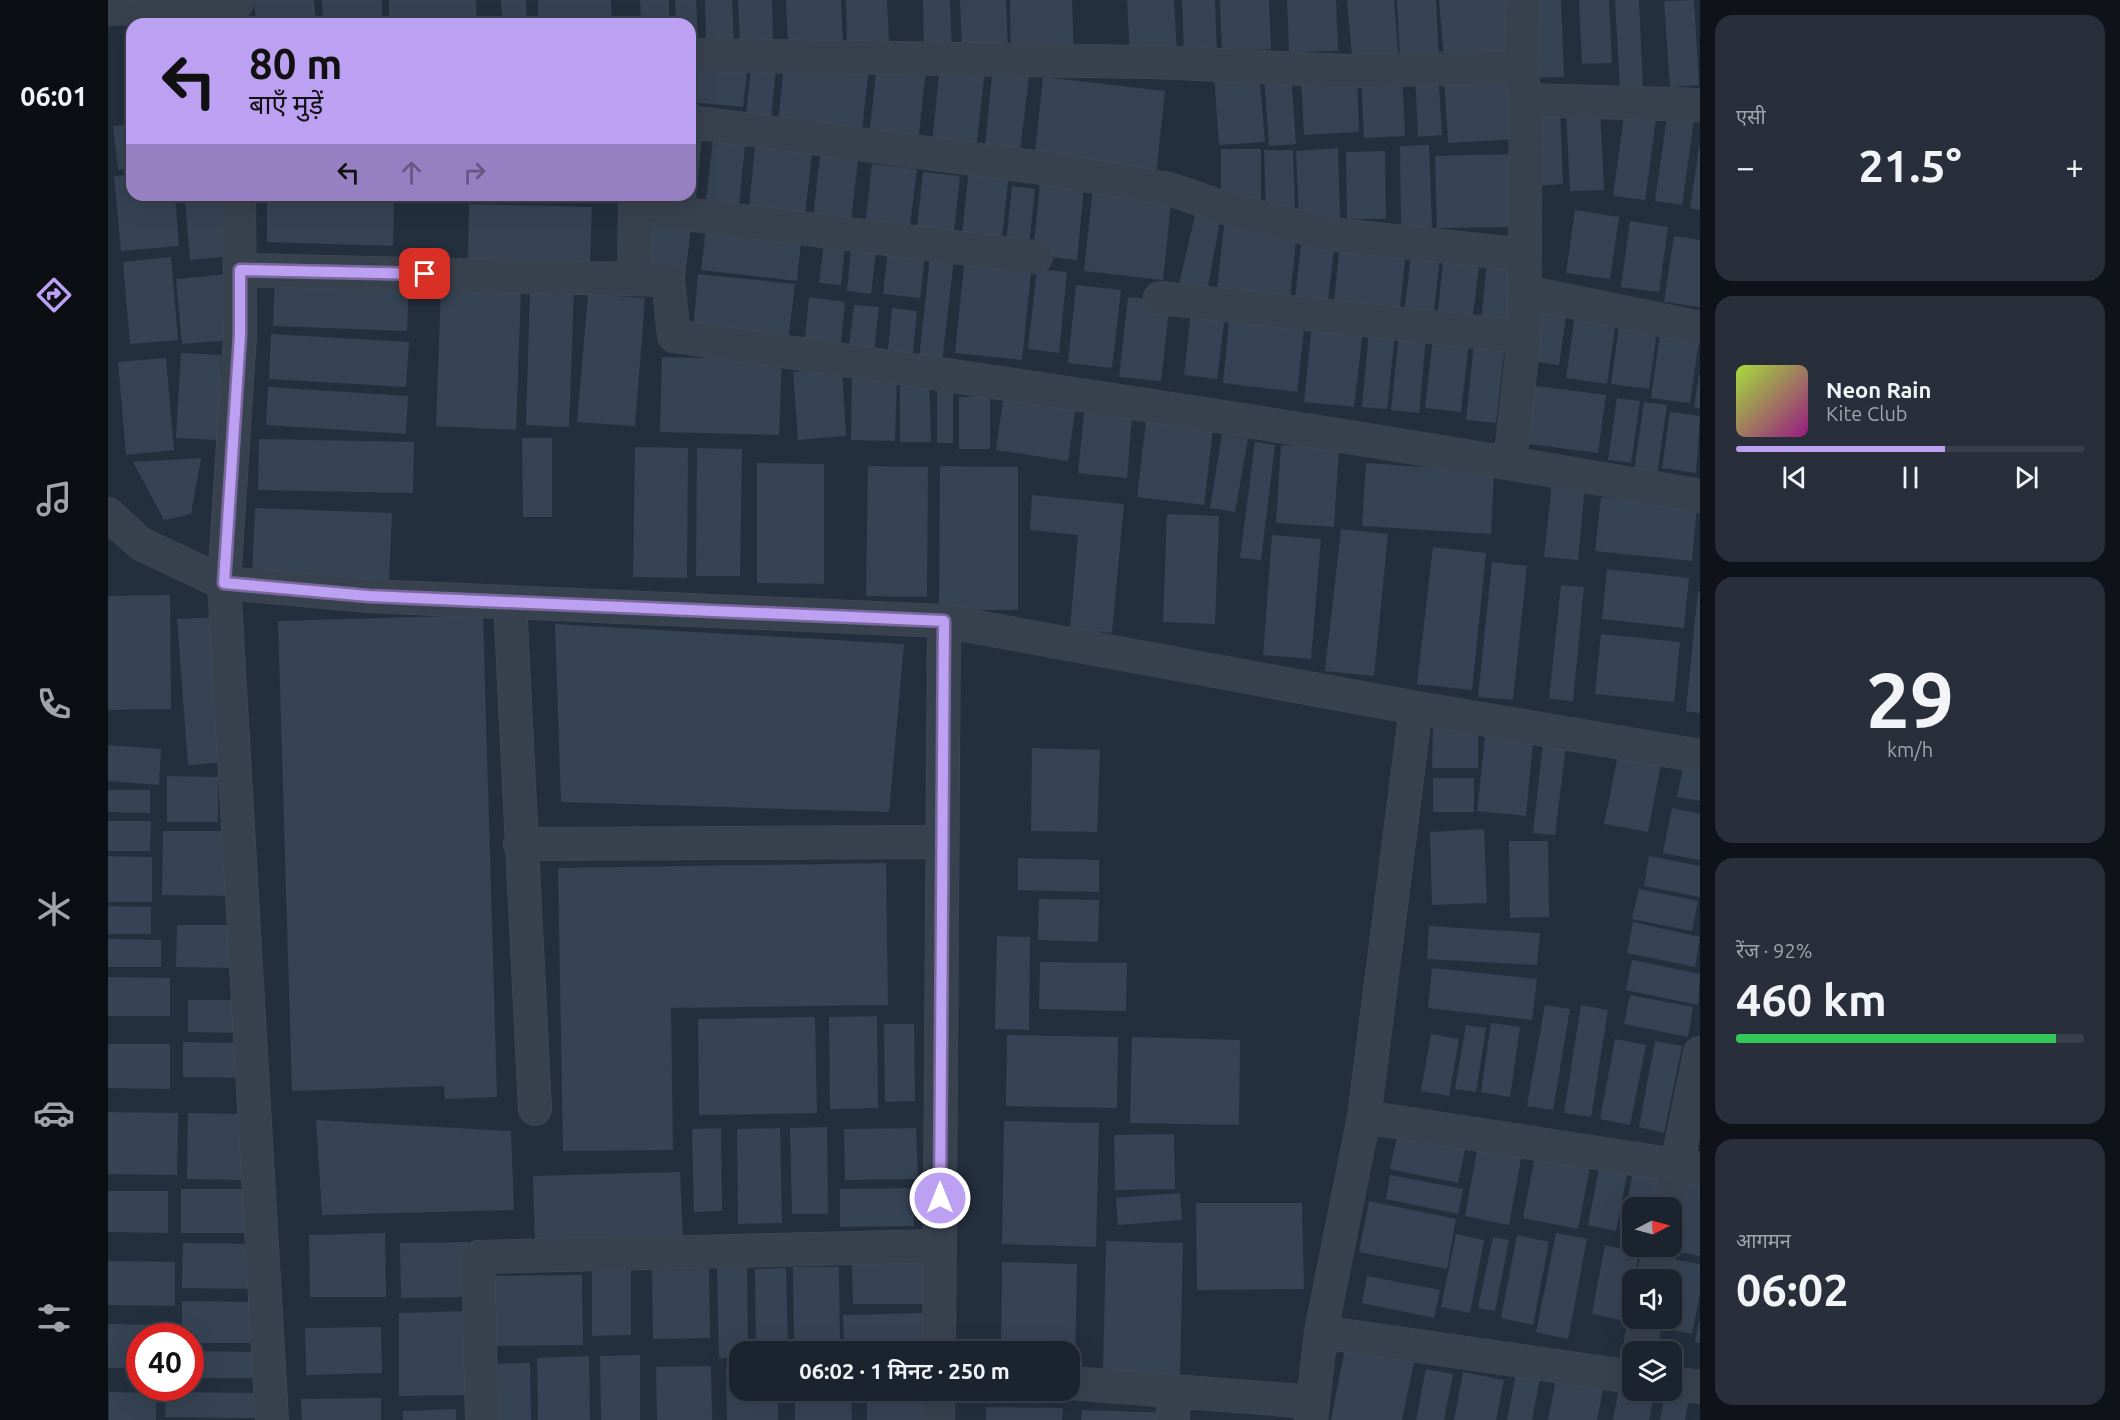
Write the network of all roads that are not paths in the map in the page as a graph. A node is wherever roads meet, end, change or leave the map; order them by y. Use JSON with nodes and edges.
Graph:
{"nodes":[{"id":1,"x":1523,"y":0,"type":"edge"},
{"id":2,"x":108,"y":9,"type":"edge"},
{"id":3,"x":237,"y":9,"type":"edge"},
{"id":4,"x":696,"y":55,"type":"edge"},
{"id":5,"x":1521,"y":67,"type":"junction"},
{"id":6,"x":1526,"y":100,"type":"junction"},
{"id":7,"x":1700,"y":105,"type":"edge"},
{"id":8,"x":696,"y":123,"type":"edge"},
{"id":9,"x":240,"y":201,"type":"edge"},
{"id":10,"x":635,"y":201,"type":"edge"},
{"id":11,"x":645,"y":201,"type":"edge"},
{"id":12,"x":1525,"y":255,"type":"junction"},
{"id":13,"x":1036,"y":257,"type":"dead end"},
{"id":14,"x":240,"y":270,"type":"junction"},
{"id":15,"x":634,"y":279,"type":"junction"},
{"id":16,"x":1525,"y":292,"type":"junction"},
{"id":17,"x":1160,"y":298,"type":"dead end"},
{"id":18,"x":1700,"y":328,"type":"edge"},
{"id":19,"x":1524,"y":337,"type":"junction"},
{"id":20,"x":1510,"y":463,"type":"junction"},
{"id":21,"x":1700,"y":496,"type":"edge"},
{"id":22,"x":108,"y":514,"type":"edge"},
{"id":23,"x":224,"y":583,"type":"junction"},
{"id":24,"x":510,"y":602,"type":"junction"},
{"id":25,"x":944,"y":621,"type":"junction"},
{"id":26,"x":1416,"y":708,"type":"junction"},
{"id":27,"x":1700,"y":756,"type":"edge"},
{"id":28,"x":942,"y":842,"type":"junction"},
{"id":29,"x":520,"y":844,"type":"junction"},
{"id":30,"x":1700,"y":1053,"type":"edge"},
{"id":31,"x":535,"y":1109,"type":"dead end"},
{"id":32,"x":1364,"y":1117,"type":"junction"},
{"id":33,"x":1688,"y":1167,"type":"edge"},
{"id":34,"x":1673,"y":1197,"type":"edge"},
{"id":35,"x":939,"y":1246,"type":"junction"},
{"id":36,"x":1322,"y":1332,"type":"junction"},
{"id":37,"x":939,"y":1341,"type":"edge"},
{"id":38,"x":1622,"y":1376,"type":"edge"},
{"id":39,"x":1080,"y":1385,"type":"edge"},
{"id":40,"x":1682,"y":1385,"type":"edge"},
{"id":41,"x":1700,"y":1388,"type":"edge"},
{"id":42,"x":938,"y":1401,"type":"edge"},
{"id":43,"x":1173,"y":1406,"type":"edge"},
{"id":44,"x":1312,"y":1411,"type":"edge"},
{"id":45,"x":272,"y":1420,"type":"edge"},
{"id":46,"x":482,"y":1420,"type":"edge"},
{"id":47,"x":938,"y":1420,"type":"edge"}],
"edges":[{"from":1,"to":5,"type":"street"},
{"from":2,"to":3,"type":"street"},
{"from":4,"to":5,"type":"street"},
{"from":5,"to":6,"type":"street"},
{"from":6,"to":7,"type":"street"},
{"from":6,"to":12,"type":"street"},
{"from":8,"to":12,"type":"street"},
{"from":9,"to":14,"type":"street"},
{"from":10,"to":15,"type":"street"},
{"from":11,"to":13,"type":"street"},
{"from":12,"to":16,"type":"street"},
{"from":14,"to":15,"type":"street"},
{"from":14,"to":23,"type":"street"},
{"from":15,"to":20,"type":"street"},
{"from":16,"to":18,"type":"street"},
{"from":16,"to":19,"type":"street"},
{"from":17,"to":19,"type":"street"},
{"from":19,"to":20,"type":"street"},
{"from":20,"to":21,"type":"street"},
{"from":22,"to":23,"type":"street"},
{"from":23,"to":24,"type":"street"},
{"from":23,"to":45,"type":"street"},
{"from":24,"to":25,"type":"street"},
{"from":24,"to":29,"type":"street"},
{"from":25,"to":26,"type":"street"},
{"from":25,"to":28,"type":"street"},
{"from":26,"to":27,"type":"street"},
{"from":26,"to":32,"type":"street"},
{"from":28,"to":29,"type":"street"},
{"from":28,"to":35,"type":"street"},
{"from":29,"to":31,"type":"street"},
{"from":30,"to":33,"type":"street"},
{"from":32,"to":33,"type":"street"},
{"from":32,"to":36,"type":"street"},
{"from":33,"to":34,"type":"street"},
{"from":35,"to":37,"type":"street"},
{"from":35,"to":46,"type":"street"},
{"from":36,"to":38,"type":"street"},
{"from":36,"to":44,"type":"street"},
{"from":39,"to":43,"type":"street"},
{"from":40,"to":41,"type":"street"},
{"from":42,"to":47,"type":"street"},
{"from":43,"to":44,"type":"street"}]}
